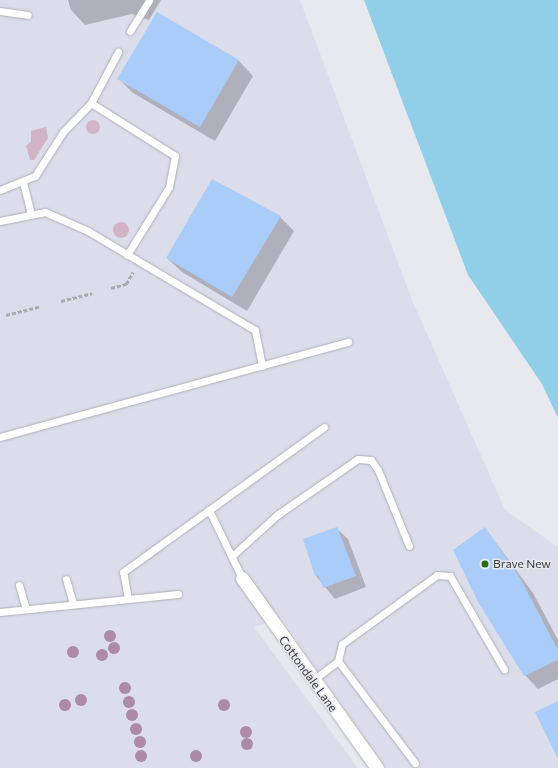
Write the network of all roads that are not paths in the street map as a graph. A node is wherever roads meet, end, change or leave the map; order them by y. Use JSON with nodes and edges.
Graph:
{"nodes":[{"id":1,"x":149,"y":0,"type":"edge"},
{"id":2,"x":0,"y":11,"type":"edge"},
{"id":3,"x":28,"y":15,"type":"dead end"},
{"id":4,"x":130,"y":30,"type":"dead end"},
{"id":5,"x":118,"y":52,"type":"dead end"},
{"id":6,"x":90,"y":103,"type":"junction"},
{"id":7,"x":23,"y":182,"type":"junction"},
{"id":8,"x":0,"y":190,"type":"edge"},
{"id":9,"x":32,"y":214,"type":"junction"},
{"id":10,"x":0,"y":221,"type":"edge"},
{"id":11,"x":127,"y":255,"type":"junction"},
{"id":12,"x":348,"y":342,"type":"dead end"},
{"id":13,"x":262,"y":366,"type":"junction"},
{"id":14,"x":324,"y":427,"type":"dead end"},
{"id":15,"x":0,"y":438,"type":"edge"},
{"id":16,"x":209,"y":510,"type":"junction"},
{"id":17,"x":409,"y":546,"type":"dead end"},
{"id":18,"x":232,"y":556,"type":"junction"},
{"id":19,"x":242,"y":578,"type":"joint"},
{"id":20,"x":66,"y":579,"type":"dead end"},
{"id":21,"x":19,"y":585,"type":"dead end"},
{"id":22,"x":178,"y":594,"type":"dead end"},
{"id":23,"x":128,"y":599,"type":"junction"},
{"id":24,"x":73,"y":604,"type":"junction"},
{"id":25,"x":26,"y":609,"type":"junction"},
{"id":26,"x":0,"y":612,"type":"edge"},
{"id":27,"x":338,"y":661,"type":"junction"},
{"id":28,"x":504,"y":669,"type":"dead end"},
{"id":29,"x":313,"y":680,"type":"junction"},
{"id":30,"x":415,"y":763,"type":"dead end"},
{"id":31,"x":376,"y":768,"type":"edge"}],
"edges":[{"from":1,"to":4,"type":"lane"},
{"from":2,"to":3,"type":"lane"},
{"from":5,"to":6,"type":"lane"},
{"from":6,"to":7,"type":"lane"},
{"from":6,"to":11,"type":"lane"},
{"from":7,"to":8,"type":"lane"},
{"from":7,"to":9,"type":"lane"},
{"from":9,"to":10,"type":"lane"},
{"from":9,"to":11,"type":"lane"},
{"from":11,"to":13,"type":"lane"},
{"from":12,"to":13,"type":"lane"},
{"from":13,"to":15,"type":"lane"},
{"from":14,"to":16,"type":"lane"},
{"from":16,"to":18,"type":"lane"},
{"from":16,"to":23,"type":"lane"},
{"from":17,"to":18,"type":"lane"},
{"from":18,"to":19,"type":"lane"},
{"from":19,"to":29,"type":"street","name":"Cottondale Lane"},
{"from":20,"to":24,"type":"lane"},
{"from":21,"to":25,"type":"lane"},
{"from":22,"to":23,"type":"lane"},
{"from":23,"to":24,"type":"lane"},
{"from":24,"to":25,"type":"lane"},
{"from":25,"to":26,"type":"lane"},
{"from":27,"to":28,"type":"lane"},
{"from":27,"to":29,"type":"lane"},
{"from":27,"to":30,"type":"lane"},
{"from":29,"to":31,"type":"street","name":"Cottondale Lane"}]}
